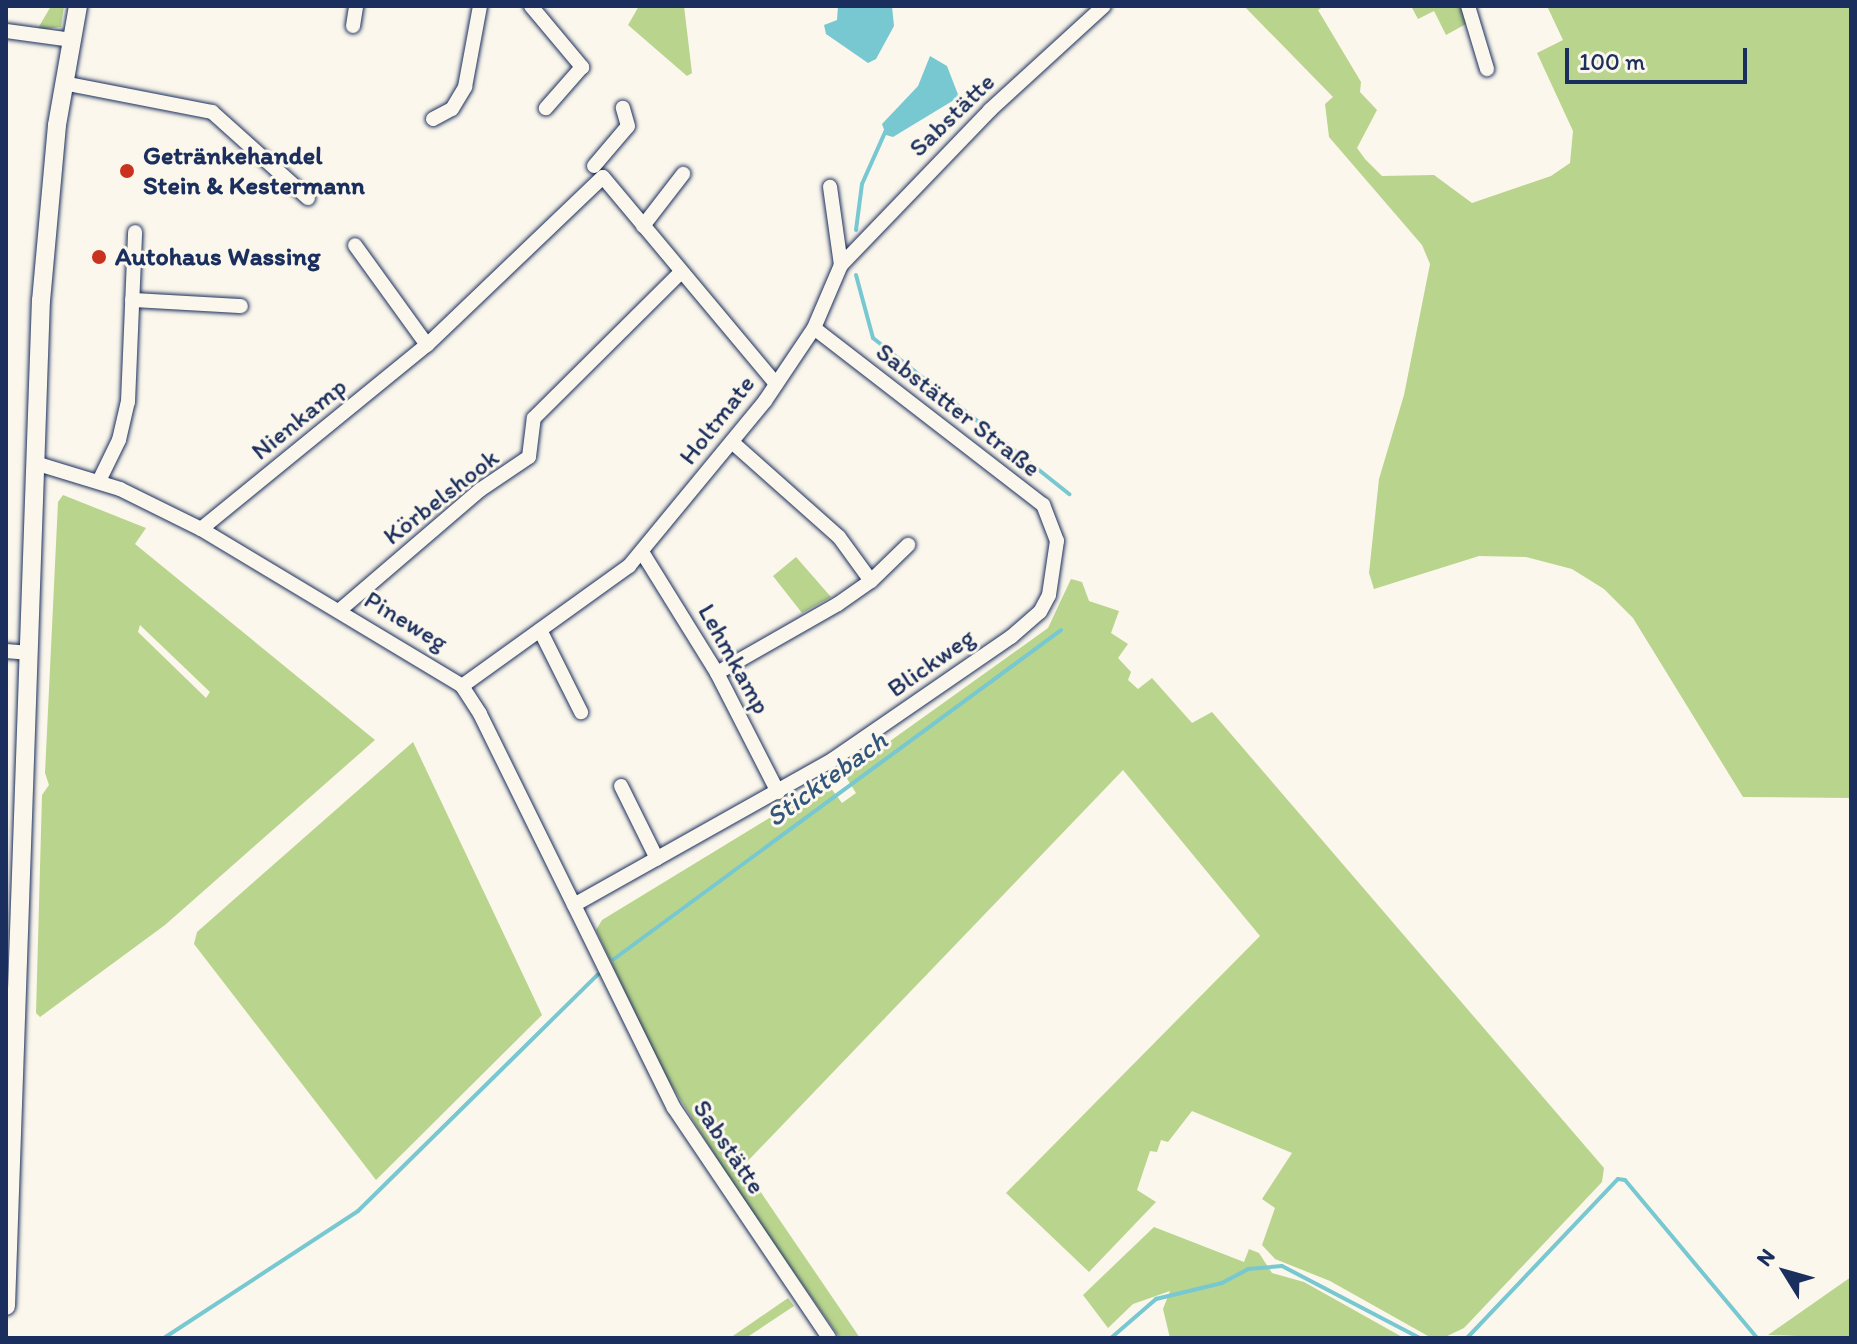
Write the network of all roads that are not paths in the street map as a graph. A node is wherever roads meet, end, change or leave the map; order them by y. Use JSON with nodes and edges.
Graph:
{"nodes":[{"id":1,"x":78,"y":6,"type":"edge"},
{"id":2,"x":356,"y":6,"type":"edge"},
{"id":3,"x":480,"y":6,"type":"edge"},
{"id":4,"x":1104,"y":6,"type":"edge"},
{"id":5,"x":1468,"y":6,"type":"edge"},
{"id":6,"x":536,"y":8,"type":"edge"},
{"id":7,"x":353,"y":26,"type":"dead end"},
{"id":8,"x":6,"y":31,"type":"edge"},
{"id":9,"x":72,"y":40,"type":"junction"},
{"id":10,"x":1487,"y":69,"type":"dead end"},
{"id":11,"x":63,"y":83,"type":"junction"},
{"id":12,"x":546,"y":108,"type":"dead end"},
{"id":13,"x":623,"y":108,"type":"dead end"},
{"id":14,"x":433,"y":119,"type":"dead end"},
{"id":15,"x":595,"y":167,"type":"junction"},
{"id":16,"x":683,"y":174,"type":"dead end"},
{"id":17,"x":830,"y":187,"type":"dead end"},
{"id":18,"x":308,"y":198,"type":"dead end"},
{"id":19,"x":643,"y":226,"type":"junction"},
{"id":20,"x":135,"y":232,"type":"dead end"},
{"id":21,"x":355,"y":245,"type":"dead end"},
{"id":22,"x":841,"y":265,"type":"junction"},
{"id":23,"x":681,"y":272,"type":"junction"},
{"id":24,"x":132,"y":300,"type":"junction"},
{"id":25,"x":241,"y":306,"type":"dead end"},
{"id":26,"x":814,"y":328,"type":"junction"},
{"id":27,"x":427,"y":345,"type":"junction"},
{"id":28,"x":776,"y":384,"type":"junction"},
{"id":29,"x":732,"y":442,"type":"junction"},
{"id":30,"x":35,"y":463,"type":"junction"},
{"id":31,"x":99,"y":481,"type":"junction"},
{"id":32,"x":201,"y":529,"type":"junction"},
{"id":33,"x":1057,"y":541,"type":"joint"},
{"id":34,"x":908,"y":545,"type":"dead end"},
{"id":35,"x":642,"y":552,"type":"junction"},
{"id":36,"x":871,"y":581,"type":"junction"},
{"id":37,"x":340,"y":610,"type":"junction"},
{"id":38,"x":540,"y":630,"type":"junction"},
{"id":39,"x":6,"y":651,"type":"edge"},
{"id":40,"x":30,"y":653,"type":"junction"},
{"id":41,"x":717,"y":673,"type":"junction"},
{"id":42,"x":462,"y":686,"type":"junction"},
{"id":43,"x":581,"y":712,"type":"dead end"},
{"id":44,"x":621,"y":786,"type":"dead end"},
{"id":45,"x":778,"y":792,"type":"junction"},
{"id":46,"x":657,"y":859,"type":"junction"},
{"id":47,"x":574,"y":905,"type":"junction"},
{"id":48,"x":607,"y":972,"type":"joint"},
{"id":49,"x":6,"y":1306,"type":"edge"},
{"id":50,"x":829,"y":1338,"type":"edge"}],
"edges":[{"from":1,"to":9,"type":"main road"},
{"from":2,"to":7,"type":"street"},
{"from":3,"to":14,"type":"street"},
{"from":4,"to":22,"type":"street","name":"Sabstätte"},
{"from":5,"to":10,"type":"street"},
{"from":6,"to":12,"type":"street"},
{"from":8,"to":9,"type":"street"},
{"from":9,"to":11,"type":"main road"},
{"from":11,"to":18,"type":"street"},
{"from":11,"to":30,"type":"main road"},
{"from":13,"to":15,"type":"street","name":"Nienkamp"},
{"from":15,"to":19,"type":"street"},
{"from":15,"to":27,"type":"street","name":"Nienkamp"},
{"from":16,"to":19,"type":"street"},
{"from":17,"to":22,"type":"street"},
{"from":19,"to":23,"type":"street"},
{"from":20,"to":24,"type":"street"},
{"from":21,"to":27,"type":"street"},
{"from":22,"to":26,"type":"street","name":"Holtmate"},
{"from":23,"to":28,"type":"street"},
{"from":23,"to":37,"type":"street","name":"Körbelshook"},
{"from":24,"to":25,"type":"street"},
{"from":24,"to":31,"type":"street"},
{"from":26,"to":28,"type":"street","name":"Holtmate"},
{"from":26,"to":33,"type":"street","name":"Sabstätter Straße"},
{"from":27,"to":32,"type":"street","name":"Nienkamp"},
{"from":28,"to":29,"type":"street","name":"Holtmate"},
{"from":29,"to":35,"type":"street","name":"Holtmate"},
{"from":29,"to":36,"type":"street"},
{"from":30,"to":31,"type":"street","name":"Pineweg"},
{"from":30,"to":40,"type":"main road"},
{"from":31,"to":32,"type":"street","name":"Pineweg"},
{"from":32,"to":37,"type":"street","name":"Pineweg"},
{"from":33,"to":45,"type":"street","name":"Blickweg"},
{"from":34,"to":36,"type":"street"},
{"from":35,"to":38,"type":"street","name":"Holtmate"},
{"from":35,"to":41,"type":"street","name":"Lehmkamp"},
{"from":36,"to":41,"type":"street"},
{"from":37,"to":42,"type":"street","name":"Pineweg"},
{"from":38,"to":42,"type":"street","name":"Holtmate"},
{"from":38,"to":43,"type":"street"},
{"from":39,"to":40,"type":"street"},
{"from":40,"to":49,"type":"main road"},
{"from":41,"to":45,"type":"street","name":"Lehmkamp"},
{"from":42,"to":47,"type":"street","name":"Pineweg"},
{"from":44,"to":46,"type":"street"},
{"from":45,"to":46,"type":"street","name":"Blickweg"},
{"from":46,"to":47,"type":"street","name":"Blickweg"},
{"from":47,"to":48,"type":"street","name":"Pineweg"},
{"from":48,"to":50,"type":"street","name":"Sabstätte"}]}
